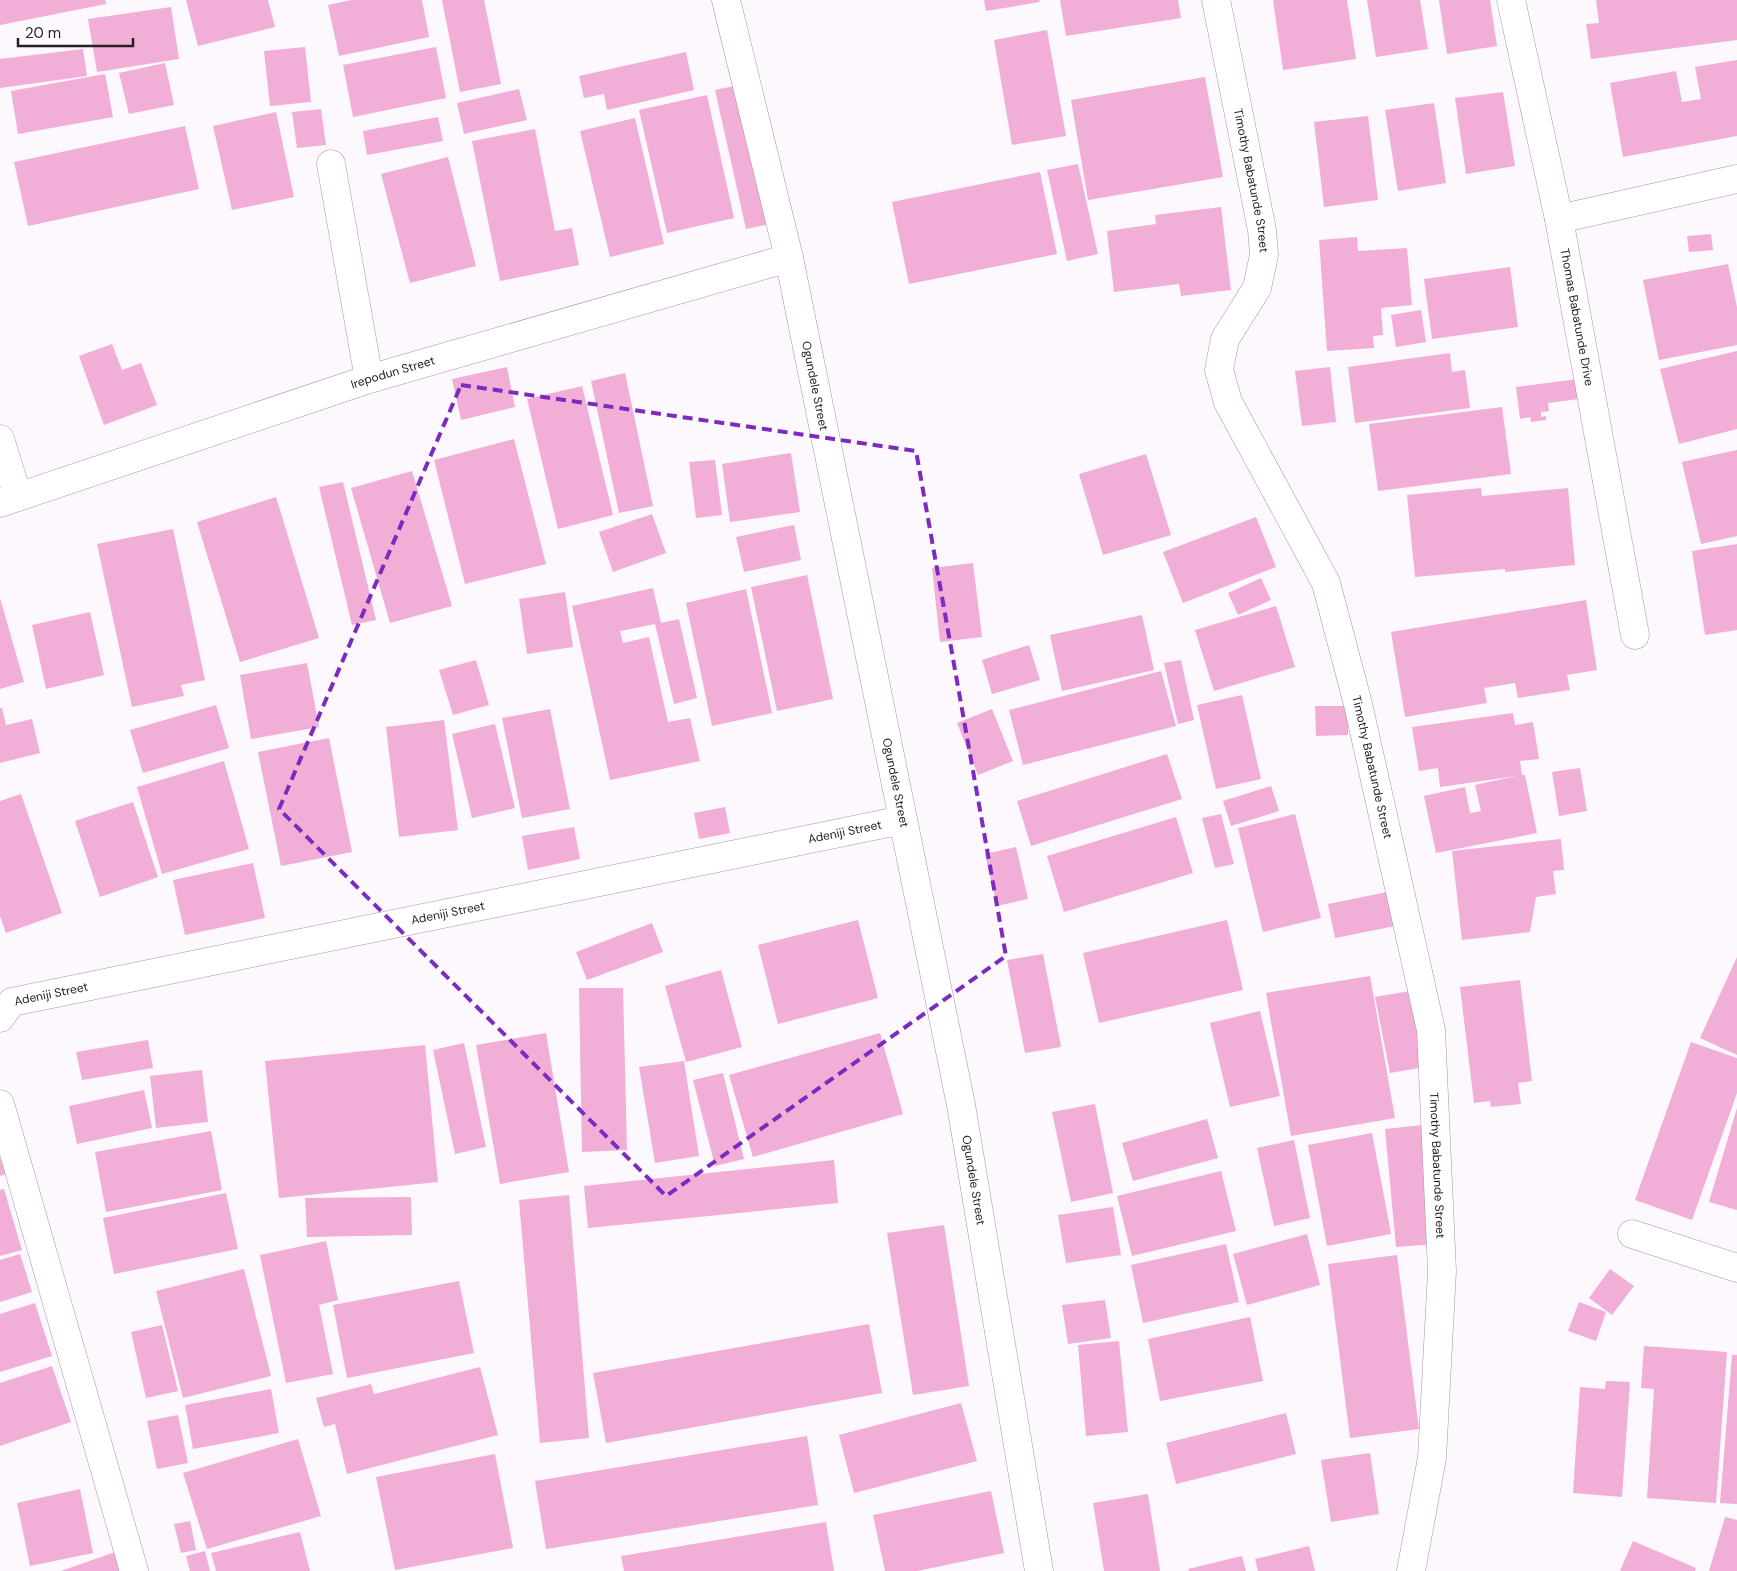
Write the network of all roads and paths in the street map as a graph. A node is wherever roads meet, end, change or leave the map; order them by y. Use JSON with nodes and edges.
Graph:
{"nodes":[{"id":1,"x":726,"y":0,"type":"edge"},
{"id":2,"x":1216,"y":0,"type":"edge"},
{"id":3,"x":1512,"y":0,"type":"edge"},
{"id":4,"x":331,"y":164,"type":"dead end"},
{"id":5,"x":1737,"y":179,"type":"edge"},
{"id":6,"x":1559,"y":219,"type":"junction"},
{"id":7,"x":789,"y":258,"type":"junction"},
{"id":8,"x":369,"y":379,"type":"junction"},
{"id":9,"x":0,"y":439,"type":"edge"},
{"id":10,"x":9,"y":500,"type":"edge"},
{"id":11,"x":1635,"y":636,"type":"dead end"},
{"id":12,"x":903,"y":820,"type":"junction"},
{"id":13,"x":0,"y":1018,"type":"edge"},
{"id":14,"x":0,"y":1104,"type":"edge"},
{"id":15,"x":1632,"y":1234,"type":"dead end"},
{"id":16,"x":1737,"y":1268,"type":"edge"},
{"id":17,"x":134,"y":1571,"type":"edge"},
{"id":18,"x":1039,"y":1571,"type":"edge"},
{"id":19,"x":1411,"y":1571,"type":"edge"}],
"edges":[{"from":1,"to":7,"type":"street","name":"Ogundele Street"},
{"from":2,"to":19,"type":"street","name":"Timothy Babatunde Street"},
{"from":3,"to":6,"type":"street","name":"Thomas Babatunde Drive"},
{"from":4,"to":8,"type":"street"},
{"from":5,"to":6,"type":"street"},
{"from":6,"to":11,"type":"street","name":"Thomas Babatunde Drive"},
{"from":7,"to":8,"type":"street","name":"Irepodun Street"},
{"from":7,"to":12,"type":"street","name":"Ogundele Street"},
{"from":8,"to":10,"type":"street","name":"Irepodun Street"},
{"from":9,"to":10,"type":"street"},
{"from":12,"to":13,"type":"street","name":"Adeniji Street"},
{"from":12,"to":18,"type":"street","name":"Ogundele Street"},
{"from":14,"to":17,"type":"street"},
{"from":15,"to":16,"type":"street"}]}
